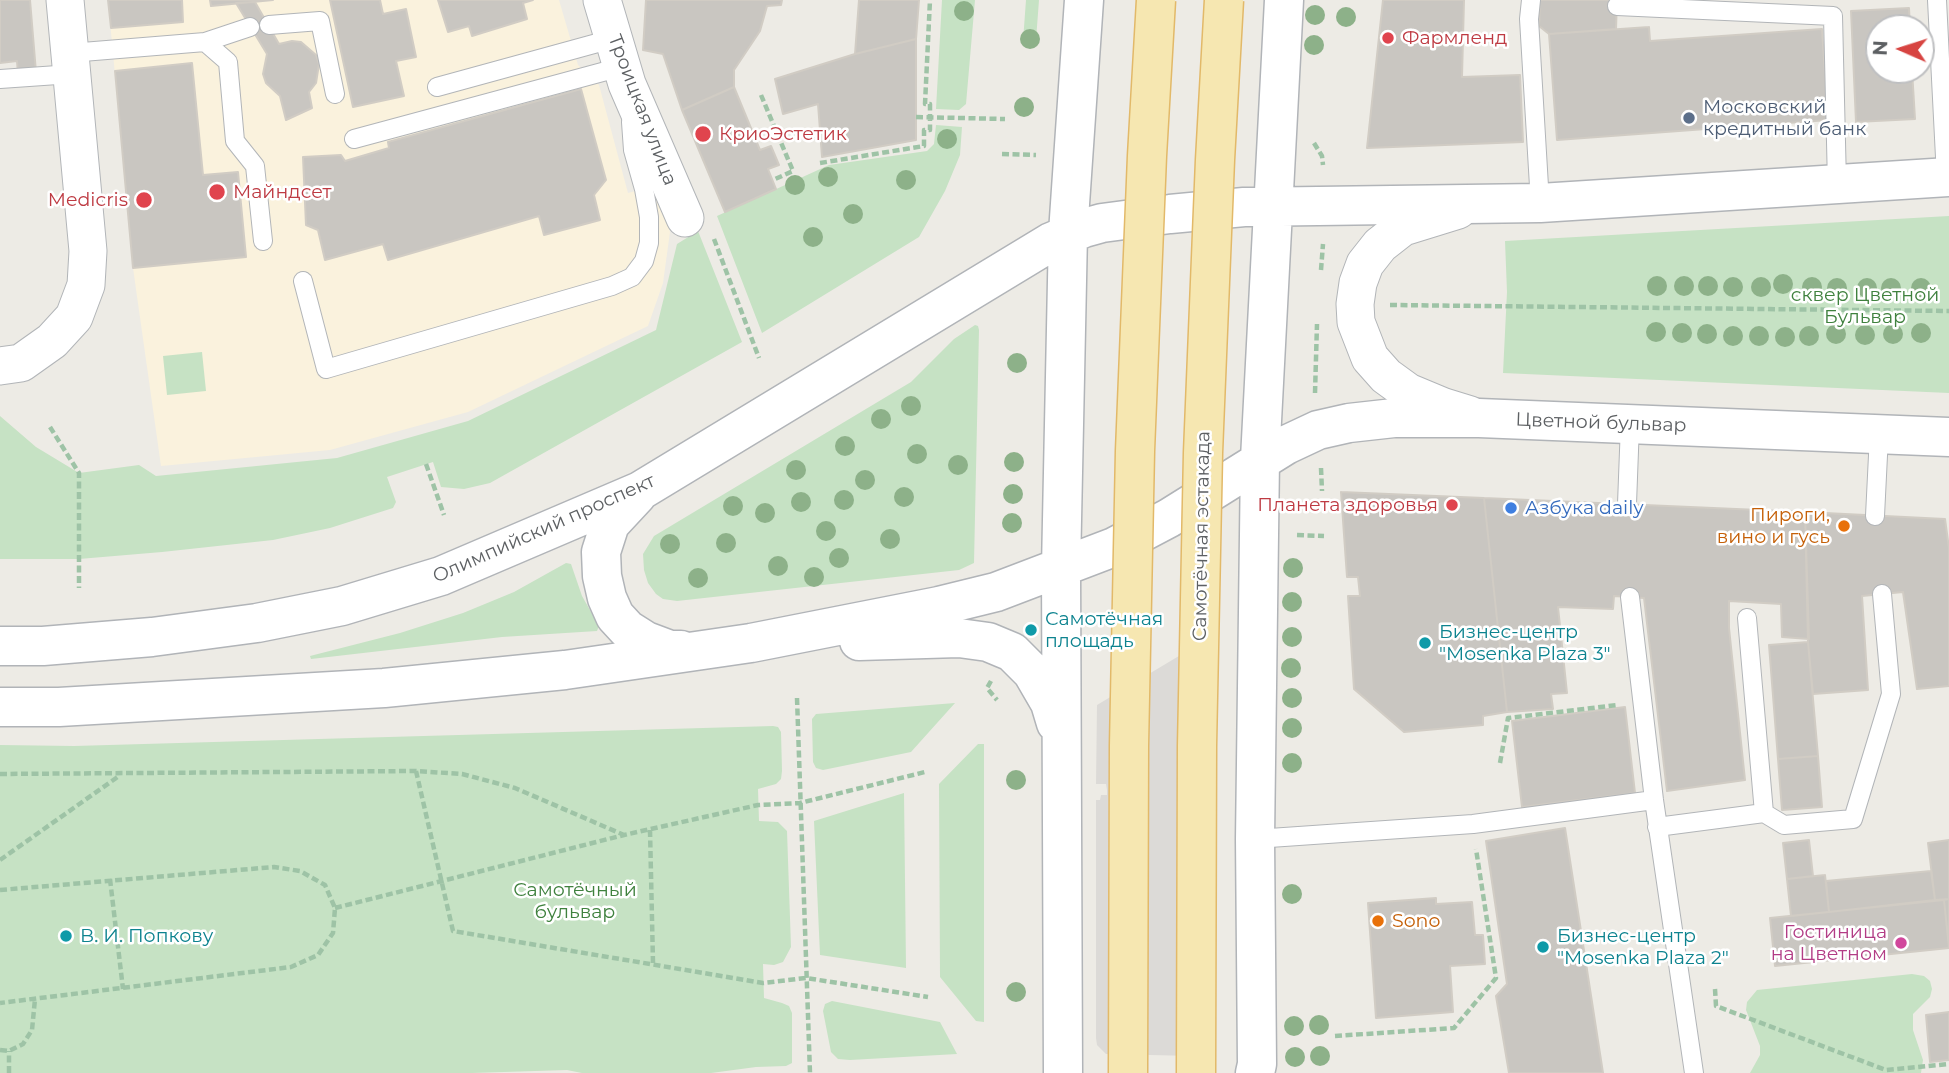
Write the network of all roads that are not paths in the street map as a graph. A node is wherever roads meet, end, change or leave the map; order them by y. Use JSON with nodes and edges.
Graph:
{"nodes":[{"id":1,"x":65,"y":0,"type":"edge"},
{"id":2,"x":602,"y":0,"type":"edge"},
{"id":3,"x":1084,"y":0,"type":"edge"},
{"id":4,"x":1156,"y":0,"type":"edge"},
{"id":5,"x":1224,"y":0,"type":"edge"},
{"id":6,"x":1284,"y":0,"type":"edge"},
{"id":7,"x":1937,"y":0,"type":"edge"},
{"id":8,"x":1534,"y":1,"type":"edge"},
{"id":9,"x":1617,"y":6,"type":"dead end"},
{"id":10,"x":269,"y":25,"type":"dead end"},
{"id":11,"x":250,"y":27,"type":"dead end"},
{"id":12,"x":1943,"y":34,"type":"edge"},
{"id":13,"x":205,"y":42,"type":"junction"},
{"id":14,"x":620,"y":63,"type":"junction"},
{"id":15,"x":71,"y":64,"type":"junction"},
{"id":16,"x":0,"y":79,"type":"edge"},
{"id":17,"x":437,"y":87,"type":"dead end"},
{"id":18,"x":335,"y":94,"type":"dead end"},
{"id":19,"x":355,"y":139,"type":"dead end"},
{"id":20,"x":1947,"y":177,"type":"edge"},
{"id":21,"x":1837,"y":184,"type":"junction"},
{"id":22,"x":1540,"y":203,"type":"junction"},
{"id":23,"x":1480,"y":205,"type":"junction"},
{"id":24,"x":1275,"y":206,"type":"junction"},
{"id":25,"x":699,"y":228,"type":"road end"},
{"id":26,"x":1068,"y":233,"type":"junction"},
{"id":27,"x":263,"y":241,"type":"dead end"},
{"id":28,"x":303,"y":281,"type":"dead end"},
{"id":29,"x":0,"y":366,"type":"edge"},
{"id":30,"x":1479,"y":418,"type":"junction"},
{"id":31,"x":1630,"y":424,"type":"junction"},
{"id":32,"x":1879,"y":435,"type":"junction"},
{"id":33,"x":1949,"y":437,"type":"edge"},
{"id":34,"x":1260,"y":459,"type":"junction"},
{"id":35,"x":640,"y":491,"type":"junction"},
{"id":36,"x":1627,"y":504,"type":"dead end"},
{"id":37,"x":1875,"y":516,"type":"dead end"},
{"id":38,"x":1061,"y":568,"type":"junction"},
{"id":39,"x":1882,"y":594,"type":"dead end"},
{"id":40,"x":1630,"y":597,"type":"dead end"},
{"id":41,"x":1747,"y":618,"type":"dead end"},
{"id":42,"x":751,"y":643,"type":"junction"},
{"id":43,"x":0,"y":646,"type":"edge"},
{"id":44,"x":704,"y":649,"type":"junction"},
{"id":45,"x":0,"y":707,"type":"edge"},
{"id":46,"x":1061,"y":738,"type":"junction"},
{"id":47,"x":1654,"y":800,"type":"junction"},
{"id":48,"x":1764,"y":813,"type":"junction"},
{"id":49,"x":1657,"y":827,"type":"junction"},
{"id":50,"x":1255,"y":839,"type":"junction"},
{"id":51,"x":1256,"y":1070,"type":"edge"},
{"id":52,"x":1063,"y":1073,"type":"edge"},
{"id":53,"x":1128,"y":1073,"type":"edge"},
{"id":54,"x":1196,"y":1073,"type":"edge"},
{"id":55,"x":1694,"y":1073,"type":"edge"}],
"edges":[{"from":1,"to":15,"type":"street"},
{"from":2,"to":14,"type":"street","name":"Троицкая улица"},
{"from":3,"to":26,"type":"main road"},
{"from":4,"to":53,"type":"main road","bridge":true},
{"from":5,"to":54,"type":"main road","name":"Самотёчная эстакада","bridge":true},
{"from":6,"to":24,"type":"main road"},
{"from":7,"to":12,"type":"lane"},
{"from":8,"to":22,"type":"lane"},
{"from":9,"to":21,"type":"lane"},
{"from":10,"to":18,"type":"lane"},
{"from":11,"to":13,"type":"lane"},
{"from":12,"to":20,"type":"lane"},
{"from":13,"to":15,"type":"lane"},
{"from":13,"to":27,"type":"lane"},
{"from":14,"to":17,"type":"lane"},
{"from":14,"to":19,"type":"lane"},
{"from":14,"to":25,"type":"street","name":"Троицкая улица"},
{"from":14,"to":28,"type":"lane"},
{"from":15,"to":16,"type":"lane"},
{"from":15,"to":29,"type":"street"},
{"from":20,"to":21,"type":"main road"},
{"from":21,"to":22,"type":"main road"},
{"from":22,"to":23,"type":"main road"},
{"from":23,"to":24,"type":"main road"},
{"from":23,"to":30,"type":"street"},
{"from":24,"to":26,"type":"main road"},
{"from":24,"to":34,"type":"main road"},
{"from":26,"to":35,"type":"main road","name":"Олимпийский проспект"},
{"from":26,"to":38,"type":"main road"},
{"from":30,"to":31,"type":"main road","name":"Цветной бульвар"},
{"from":30,"to":34,"type":"main road","name":"Цветной бульвар"},
{"from":31,"to":32,"type":"main road","name":"Цветной бульвар"},
{"from":31,"to":36,"type":"lane"},
{"from":32,"to":33,"type":"main road","name":"Цветной бульвар"},
{"from":32,"to":37,"type":"lane"},
{"from":34,"to":38,"type":"main road"},
{"from":34,"to":50,"type":"main road"},
{"from":35,"to":43,"type":"main road","name":"Олимпийский проспект"},
{"from":35,"to":44,"type":"main road"},
{"from":38,"to":42,"type":"main road"},
{"from":38,"to":46,"type":"main road"},
{"from":39,"to":48,"type":"lane"},
{"from":40,"to":47,"type":"lane"},
{"from":41,"to":48,"type":"lane"},
{"from":42,"to":44,"type":"main road"},
{"from":42,"to":46,"type":"main road"},
{"from":44,"to":45,"type":"main road"},
{"from":46,"to":52,"type":"main road"},
{"from":47,"to":49,"type":"lane"},
{"from":47,"to":50,"type":"lane"},
{"from":48,"to":49,"type":"lane"},
{"from":49,"to":55,"type":"lane"},
{"from":50,"to":51,"type":"main road"}]}
